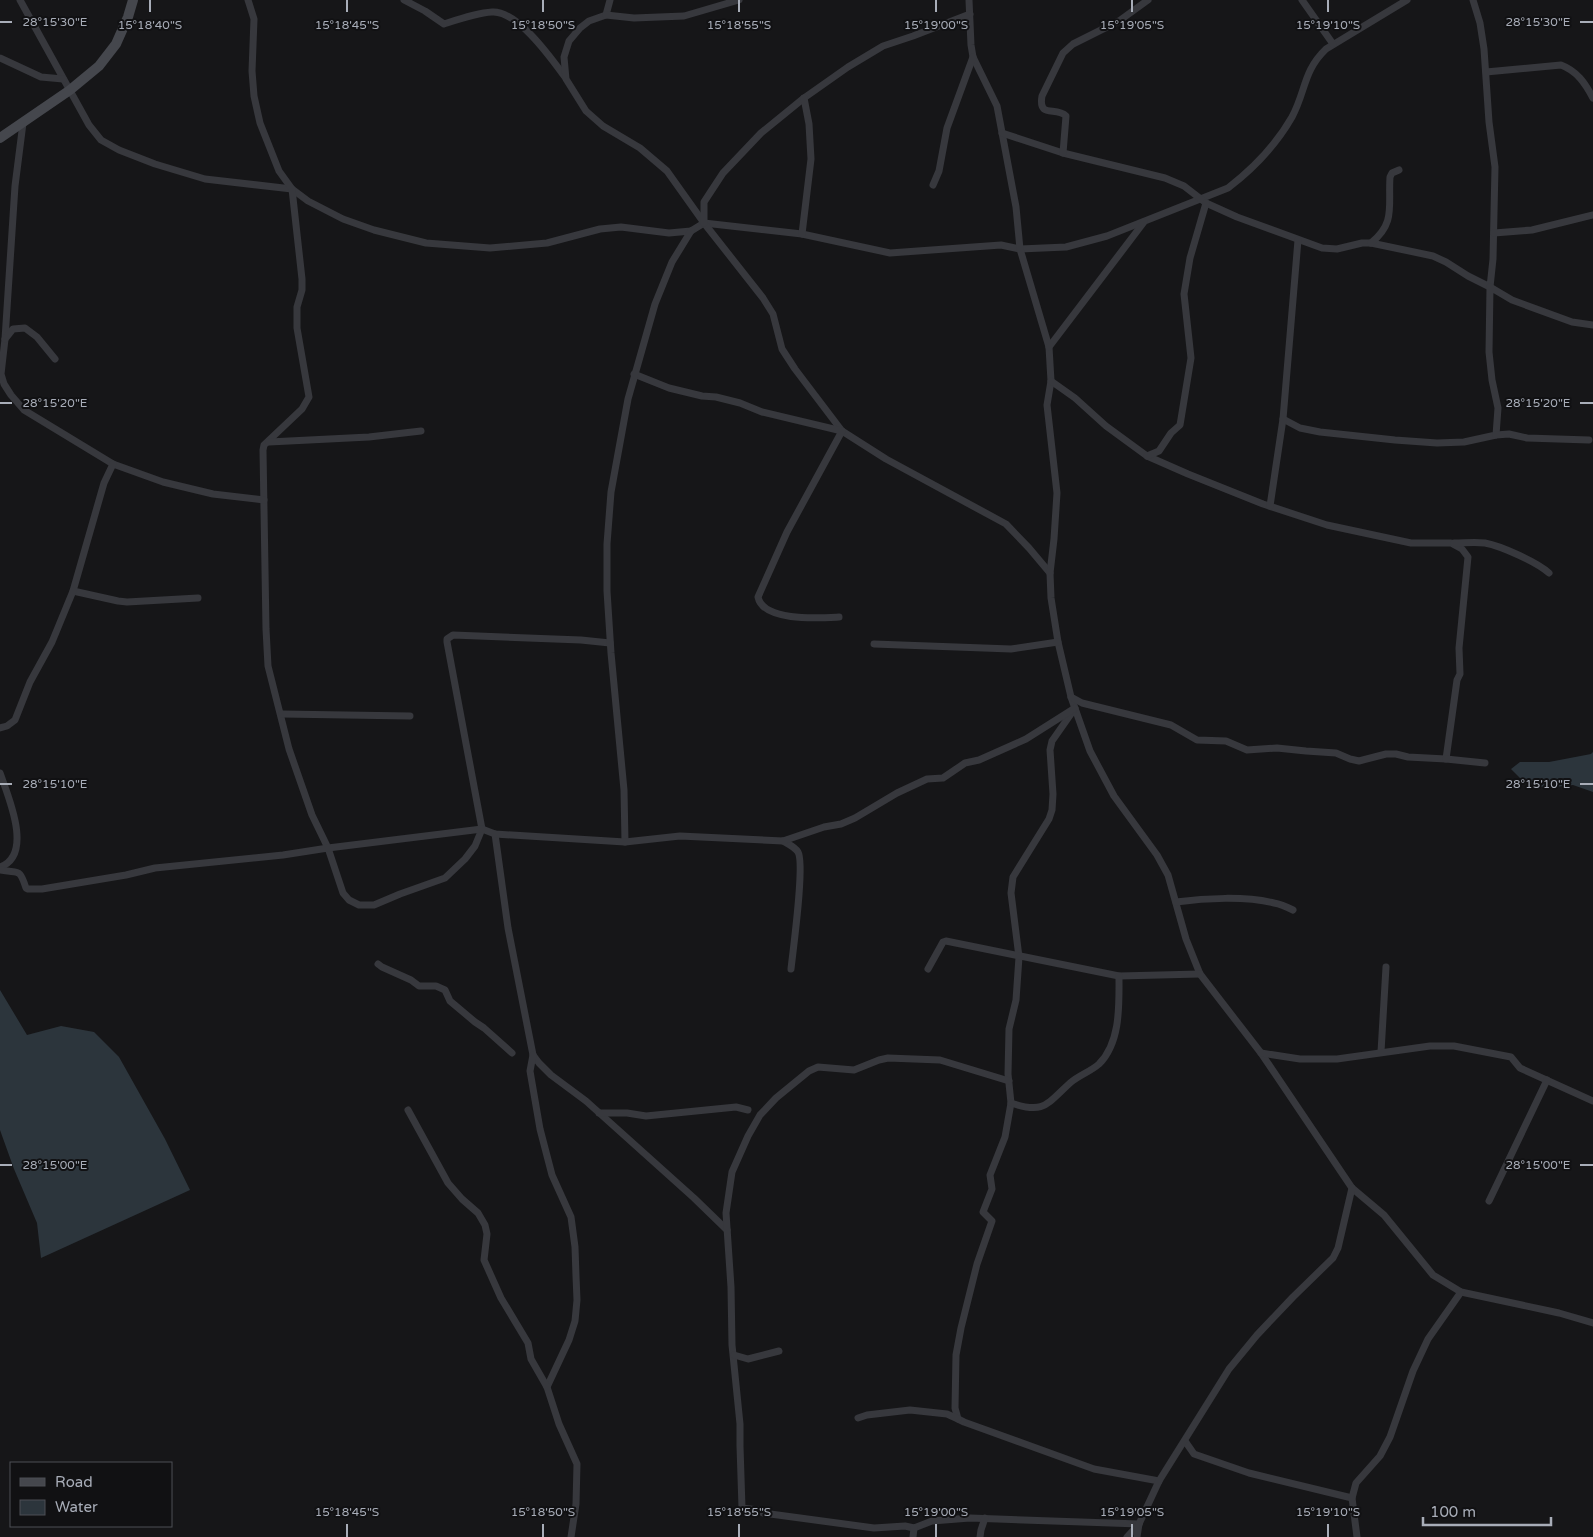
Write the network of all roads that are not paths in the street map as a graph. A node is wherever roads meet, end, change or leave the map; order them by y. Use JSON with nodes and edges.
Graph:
{"nodes":[{"id":1,"x":20,"y":0,"type":"edge"},
{"id":2,"x":133,"y":0,"type":"edge"},
{"id":3,"x":248,"y":0,"type":"edge"},
{"id":4,"x":404,"y":0,"type":"edge"},
{"id":5,"x":610,"y":0,"type":"edge"},
{"id":6,"x":739,"y":0,"type":"edge"},
{"id":7,"x":1148,"y":0,"type":"edge"},
{"id":8,"x":1302,"y":0,"type":"edge"},
{"id":9,"x":1406,"y":0,"type":"edge"},
{"id":10,"x":1473,"y":0,"type":"edge"},
{"id":11,"x":970,"y":5,"type":"edge"},
{"id":12,"x":606,"y":15,"type":"junction"},
{"id":13,"x":1333,"y":44,"type":"junction"},
{"id":14,"x":973,"y":57,"type":"junction"},
{"id":15,"x":0,"y":58,"type":"edge"},
{"id":16,"x":1486,"y":72,"type":"junction"},
{"id":17,"x":63,"y":79,"type":"junction"},
{"id":18,"x":566,"y":79,"type":"junction"},
{"id":19,"x":70,"y":90,"type":"junction"},
{"id":20,"x":804,"y":98,"type":"junction"},
{"id":21,"x":1593,"y":98,"type":"edge"},
{"id":22,"x":23,"y":123,"type":"junction"},
{"id":23,"x":1002,"y":133,"type":"junction"},
{"id":24,"x":0,"y":138,"type":"edge"},
{"id":25,"x":1063,"y":153,"type":"junction"},
{"id":26,"x":1399,"y":170,"type":"dead end"},
{"id":27,"x":933,"y":185,"type":"dead end"},
{"id":28,"x":292,"y":189,"type":"junction"},
{"id":29,"x":1203,"y":201,"type":"junction"},
{"id":30,"x":1593,"y":215,"type":"edge"},
{"id":31,"x":1144,"y":221,"type":"junction"},
{"id":32,"x":704,"y":223,"type":"junction"},
{"id":33,"x":691,"y":231,"type":"junction"},
{"id":34,"x":1494,"y":233,"type":"junction"},
{"id":35,"x":802,"y":234,"type":"junction"},
{"id":36,"x":1298,"y":240,"type":"junction"},
{"id":37,"x":1371,"y":243,"type":"junction"},
{"id":38,"x":1020,"y":249,"type":"junction"},
{"id":39,"x":1490,"y":286,"type":"junction"},
{"id":40,"x":1593,"y":325,"type":"edge"},
{"id":41,"x":2,"y":340,"type":"edge"},
{"id":42,"x":1049,"y":347,"type":"junction"},
{"id":43,"x":55,"y":359,"type":"dead end"},
{"id":44,"x":634,"y":374,"type":"junction"},
{"id":45,"x":1051,"y":382,"type":"junction"},
{"id":46,"x":1283,"y":419,"type":"junction"},
{"id":47,"x":420,"y":431,"type":"dead end"},
{"id":48,"x":842,"y":431,"type":"junction"},
{"id":49,"x":1496,"y":435,"type":"junction"},
{"id":50,"x":1589,"y":440,"type":"dead end"},
{"id":51,"x":268,"y":442,"type":"junction"},
{"id":52,"x":1147,"y":456,"type":"junction"},
{"id":53,"x":113,"y":464,"type":"junction"},
{"id":54,"x":264,"y":500,"type":"junction"},
{"id":55,"x":1270,"y":506,"type":"junction"},
{"id":56,"x":1451,"y":543,"type":"junction"},
{"id":57,"x":1549,"y":572,"type":"dead end"},
{"id":58,"x":1050,"y":573,"type":"junction"},
{"id":59,"x":73,"y":590,"type":"junction"},
{"id":60,"x":198,"y":598,"type":"dead end"},
{"id":61,"x":840,"y":617,"type":"dead end"},
{"id":62,"x":1058,"y":642,"type":"junction"},
{"id":63,"x":610,"y":643,"type":"junction"},
{"id":64,"x":874,"y":644,"type":"dead end"},
{"id":65,"x":1071,"y":696,"type":"junction"},
{"id":66,"x":1075,"y":708,"type":"junction"},
{"id":67,"x":282,"y":714,"type":"junction"},
{"id":68,"x":410,"y":716,"type":"dead end"},
{"id":69,"x":0,"y":728,"type":"edge"},
{"id":70,"x":1446,"y":759,"type":"junction"},
{"id":71,"x":1486,"y":763,"type":"dead end"},
{"id":72,"x":0,"y":773,"type":"edge"},
{"id":73,"x":482,"y":830,"type":"junction"},
{"id":74,"x":495,"y":834,"type":"junction"},
{"id":75,"x":783,"y":841,"type":"junction"},
{"id":76,"x":625,"y":842,"type":"junction"},
{"id":77,"x":328,"y":848,"type":"junction"},
{"id":78,"x":0,"y":868,"type":"edge"},
{"id":79,"x":1176,"y":902,"type":"junction"},
{"id":80,"x":1292,"y":910,"type":"dead end"},
{"id":81,"x":1019,"y":957,"type":"junction"},
{"id":82,"x":378,"y":964,"type":"dead end"},
{"id":83,"x":1386,"y":967,"type":"dead end"},
{"id":84,"x":791,"y":968,"type":"dead end"},
{"id":85,"x":928,"y":969,"type":"dead end"},
{"id":86,"x":1200,"y":974,"type":"junction"},
{"id":87,"x":1119,"y":976,"type":"junction"},
{"id":88,"x":1381,"y":1052,"type":"junction"},
{"id":89,"x":512,"y":1053,"type":"dead end"},
{"id":90,"x":1261,"y":1053,"type":"junction"},
{"id":91,"x":534,"y":1054,"type":"junction"},
{"id":92,"x":1547,"y":1080,"type":"junction"},
{"id":93,"x":1009,"y":1081,"type":"junction"},
{"id":94,"x":1593,"y":1100,"type":"edge"},
{"id":95,"x":1011,"y":1103,"type":"junction"},
{"id":96,"x":408,"y":1110,"type":"dead end"},
{"id":97,"x":748,"y":1110,"type":"dead end"},
{"id":98,"x":599,"y":1113,"type":"junction"},
{"id":99,"x":1352,"y":1188,"type":"junction"},
{"id":100,"x":1489,"y":1201,"type":"dead end"},
{"id":101,"x":727,"y":1230,"type":"junction"},
{"id":102,"x":1461,"y":1292,"type":"junction"},
{"id":103,"x":1593,"y":1323,"type":"edge"},
{"id":104,"x":779,"y":1351,"type":"dead end"},
{"id":105,"x":734,"y":1356,"type":"junction"},
{"id":106,"x":547,"y":1387,"type":"junction"},
{"id":107,"x":858,"y":1418,"type":"dead end"},
{"id":108,"x":958,"y":1419,"type":"junction"},
{"id":109,"x":1185,"y":1442,"type":"junction"},
{"id":110,"x":1159,"y":1481,"type":"junction"},
{"id":111,"x":1352,"y":1498,"type":"junction"},
{"id":112,"x":985,"y":1518,"type":"junction"},
{"id":113,"x":1139,"y":1524,"type":"junction"},
{"id":114,"x":914,"y":1528,"type":"junction"},
{"id":115,"x":570,"y":1537,"type":"edge"},
{"id":116,"x":913,"y":1537,"type":"edge"},
{"id":117,"x":980,"y":1537,"type":"edge"},
{"id":118,"x":1126,"y":1537,"type":"edge"},
{"id":119,"x":1137,"y":1537,"type":"edge"},
{"id":120,"x":1357,"y":1537,"type":"edge"}],
"edges":[{"from":1,"to":17,"type":"street"},
{"from":2,"to":19,"type":"street"},
{"from":3,"to":28,"type":"street"},
{"from":4,"to":18,"type":"street"},
{"from":5,"to":12,"type":"street"},
{"from":6,"to":12,"type":"street"},
{"from":7,"to":25,"type":"street"},
{"from":8,"to":13,"type":"street"},
{"from":9,"to":13,"type":"street"},
{"from":10,"to":16,"type":"street"},
{"from":11,"to":14,"type":"street"},
{"from":11,"to":20,"type":"street"},
{"from":12,"to":18,"type":"street"},
{"from":13,"to":29,"type":"street"},
{"from":14,"to":23,"type":"street"},
{"from":14,"to":27,"type":"street"},
{"from":15,"to":17,"type":"street"},
{"from":16,"to":21,"type":"street"},
{"from":16,"to":34,"type":"street"},
{"from":17,"to":19,"type":"street"},
{"from":18,"to":32,"type":"street"},
{"from":19,"to":22,"type":"street"},
{"from":19,"to":28,"type":"street"},
{"from":20,"to":32,"type":"street"},
{"from":20,"to":35,"type":"street"},
{"from":22,"to":24,"type":"street"},
{"from":22,"to":41,"type":"street"},
{"from":23,"to":25,"type":"street"},
{"from":23,"to":38,"type":"street"},
{"from":25,"to":29,"type":"street"},
{"from":26,"to":37,"type":"street"},
{"from":28,"to":33,"type":"street"},
{"from":28,"to":51,"type":"street"},
{"from":29,"to":31,"type":"street"},
{"from":29,"to":36,"type":"street"},
{"from":29,"to":52,"type":"street"},
{"from":30,"to":34,"type":"street"},
{"from":31,"to":38,"type":"street"},
{"from":31,"to":42,"type":"street"},
{"from":32,"to":33,"type":"street"},
{"from":32,"to":35,"type":"street"},
{"from":32,"to":48,"type":"street"},
{"from":33,"to":44,"type":"street"},
{"from":34,"to":39,"type":"street"},
{"from":35,"to":38,"type":"street"},
{"from":36,"to":37,"type":"street"},
{"from":36,"to":46,"type":"street"},
{"from":37,"to":39,"type":"street"},
{"from":38,"to":42,"type":"street"},
{"from":39,"to":40,"type":"street"},
{"from":39,"to":49,"type":"street"},
{"from":41,"to":43,"type":"street"},
{"from":41,"to":53,"type":"street"},
{"from":42,"to":45,"type":"street"},
{"from":44,"to":48,"type":"street"},
{"from":44,"to":63,"type":"street"},
{"from":45,"to":52,"type":"street"},
{"from":45,"to":58,"type":"street"},
{"from":46,"to":49,"type":"street"},
{"from":46,"to":55,"type":"street"},
{"from":47,"to":51,"type":"street"},
{"from":48,"to":58,"type":"street"},
{"from":48,"to":61,"type":"street"},
{"from":49,"to":50,"type":"street"},
{"from":51,"to":54,"type":"street"},
{"from":52,"to":55,"type":"street"},
{"from":53,"to":54,"type":"street"},
{"from":53,"to":59,"type":"street"},
{"from":54,"to":67,"type":"street"},
{"from":55,"to":56,"type":"street"},
{"from":56,"to":57,"type":"street"},
{"from":56,"to":70,"type":"street"},
{"from":58,"to":62,"type":"street"},
{"from":59,"to":60,"type":"street"},
{"from":59,"to":69,"type":"street"},
{"from":62,"to":64,"type":"street"},
{"from":62,"to":65,"type":"street"},
{"from":63,"to":73,"type":"street"},
{"from":63,"to":76,"type":"street"},
{"from":65,"to":66,"type":"street"},
{"from":65,"to":70,"type":"street"},
{"from":66,"to":75,"type":"street"},
{"from":66,"to":79,"type":"street"},
{"from":66,"to":81,"type":"street"},
{"from":67,"to":68,"type":"street"},
{"from":67,"to":77,"type":"street"},
{"from":70,"to":71,"type":"street"},
{"from":72,"to":78,"type":"street"},
{"from":73,"to":74,"type":"street"},
{"from":73,"to":77,"type":"street"},
{"from":73,"to":77,"type":"street"},
{"from":74,"to":76,"type":"street"},
{"from":74,"to":91,"type":"street"},
{"from":75,"to":76,"type":"street"},
{"from":75,"to":84,"type":"street"},
{"from":77,"to":78,"type":"street"},
{"from":79,"to":80,"type":"street"},
{"from":79,"to":86,"type":"street"},
{"from":81,"to":85,"type":"street"},
{"from":81,"to":87,"type":"street"},
{"from":81,"to":93,"type":"street"},
{"from":82,"to":89,"type":"street"},
{"from":83,"to":88,"type":"street"},
{"from":86,"to":87,"type":"street"},
{"from":86,"to":90,"type":"street"},
{"from":87,"to":95,"type":"street"},
{"from":88,"to":90,"type":"street"},
{"from":88,"to":92,"type":"street"},
{"from":90,"to":99,"type":"street"},
{"from":91,"to":98,"type":"street"},
{"from":91,"to":106,"type":"street"},
{"from":92,"to":94,"type":"street"},
{"from":92,"to":100,"type":"street"},
{"from":93,"to":95,"type":"street"},
{"from":93,"to":101,"type":"street"},
{"from":95,"to":108,"type":"street"},
{"from":96,"to":106,"type":"street"},
{"from":97,"to":98,"type":"street"},
{"from":98,"to":101,"type":"street"},
{"from":99,"to":102,"type":"street"},
{"from":99,"to":109,"type":"street"},
{"from":101,"to":105,"type":"street"},
{"from":102,"to":103,"type":"street"},
{"from":102,"to":111,"type":"street"},
{"from":104,"to":105,"type":"street"},
{"from":105,"to":114,"type":"street"},
{"from":106,"to":115,"type":"street"},
{"from":107,"to":108,"type":"street"},
{"from":108,"to":110,"type":"street"},
{"from":109,"to":110,"type":"street"},
{"from":109,"to":111,"type":"street"},
{"from":110,"to":113,"type":"street"},
{"from":111,"to":120,"type":"street"},
{"from":112,"to":113,"type":"street"},
{"from":112,"to":114,"type":"street"},
{"from":112,"to":117,"type":"street"},
{"from":113,"to":118,"type":"street"},
{"from":113,"to":119,"type":"street"},
{"from":114,"to":116,"type":"street"}]}
